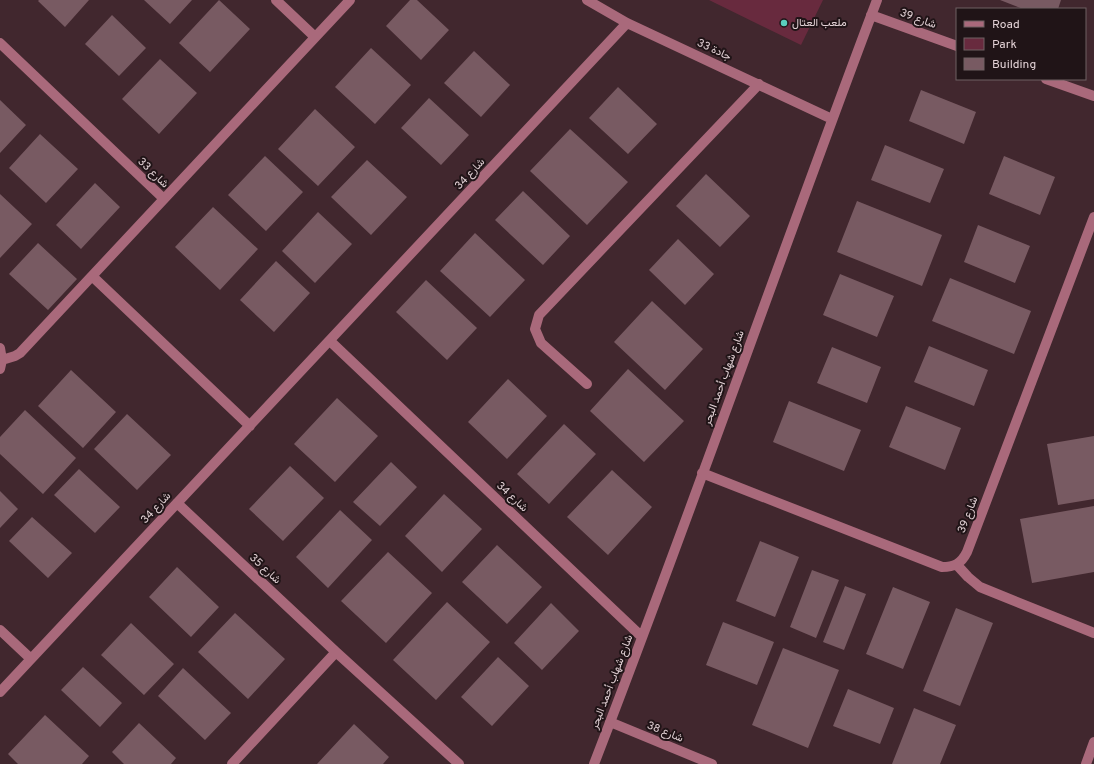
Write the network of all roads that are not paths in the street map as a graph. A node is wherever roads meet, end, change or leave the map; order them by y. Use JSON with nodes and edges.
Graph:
{"nodes":[{"id":1,"x":276,"y":0,"type":"edge"},
{"id":2,"x":350,"y":0,"type":"edge"},
{"id":3,"x":587,"y":0,"type":"edge"},
{"id":4,"x":877,"y":0,"type":"edge"},
{"id":5,"x":871,"y":15,"type":"junction"},
{"id":6,"x":627,"y":23,"type":"junction"},
{"id":7,"x":315,"y":37,"type":"junction"},
{"id":8,"x":0,"y":43,"type":"edge"},
{"id":9,"x":956,"y":46,"type":"edge"},
{"id":10,"x":1049,"y":80,"type":"edge"},
{"id":11,"x":759,"y":84,"type":"junction"},
{"id":12,"x":1094,"y":96,"type":"edge"},
{"id":13,"x":832,"y":119,"type":"junction"},
{"id":14,"x":164,"y":199,"type":"junction"},
{"id":15,"x":1094,"y":217,"type":"edge"},
{"id":16,"x":92,"y":276,"type":"junction"},
{"id":17,"x":330,"y":341,"type":"junction"},
{"id":18,"x":0,"y":348,"type":"edge"},
{"id":19,"x":1,"y":365,"type":"edge"},
{"id":20,"x":586,"y":384,"type":"dead end"},
{"id":21,"x":250,"y":426,"type":"junction"},
{"id":22,"x":702,"y":473,"type":"junction"},
{"id":23,"x":177,"y":503,"type":"junction"},
{"id":24,"x":957,"y":565,"type":"junction"},
{"id":25,"x":0,"y":630,"type":"edge"},
{"id":26,"x":1094,"y":633,"type":"edge"},
{"id":27,"x":642,"y":637,"type":"junction"},
{"id":28,"x":336,"y":652,"type":"junction"},
{"id":29,"x":31,"y":659,"type":"junction"},
{"id":30,"x":0,"y":692,"type":"edge"},
{"id":31,"x":610,"y":722,"type":"junction"},
{"id":32,"x":1094,"y":742,"type":"edge"},
{"id":33,"x":232,"y":764,"type":"edge"},
{"id":34,"x":459,"y":764,"type":"edge"},
{"id":35,"x":594,"y":764,"type":"edge"},
{"id":36,"x":712,"y":764,"type":"edge"},
{"id":37,"x":1086,"y":764,"type":"edge"}],
"edges":[{"from":1,"to":7,"type":"street"},
{"from":2,"to":7,"type":"street","name":"شارع 33"},
{"from":3,"to":6,"type":"street","name":"جادة 33"},
{"from":4,"to":5,"type":"street","name":"شارع شهاب أحمد البحر"},
{"from":5,"to":9,"type":"street","name":"شارع 39"},
{"from":5,"to":13,"type":"street","name":"شارع شهاب أحمد البحر"},
{"from":6,"to":11,"type":"street","name":"جادة 33"},
{"from":6,"to":17,"type":"street","name":"شارع 34"},
{"from":7,"to":14,"type":"street","name":"شارع 33"},
{"from":8,"to":14,"type":"street","name":"شارع 33"},
{"from":10,"to":12,"type":"street"},
{"from":11,"to":13,"type":"street","name":"جادة 33"},
{"from":11,"to":20,"type":"street"},
{"from":13,"to":22,"type":"street","name":"شارع شهاب أحمد البحر"},
{"from":14,"to":16,"type":"street"},
{"from":15,"to":24,"type":"street","name":"شارع 39"},
{"from":16,"to":19,"type":"street"},
{"from":16,"to":21,"type":"street"},
{"from":17,"to":21,"type":"street","name":"شارع 34"},
{"from":17,"to":27,"type":"street","name":"شارع 34"},
{"from":18,"to":19,"type":"street"},
{"from":21,"to":23,"type":"street","name":"شارع 34"},
{"from":22,"to":24,"type":"street"},
{"from":22,"to":27,"type":"street","name":"شارع شهاب أحمد البحر"},
{"from":23,"to":28,"type":"street","name":"شارع 35"},
{"from":23,"to":29,"type":"street","name":"شارع 34"},
{"from":24,"to":26,"type":"street"},
{"from":25,"to":29,"type":"street"},
{"from":27,"to":31,"type":"street","name":"شارع شهاب أحمد البحر"},
{"from":28,"to":33,"type":"street"},
{"from":28,"to":34,"type":"street","name":"شارع 35"},
{"from":29,"to":30,"type":"street","name":"شارع 34"},
{"from":31,"to":35,"type":"street","name":"شارع شهاب أحمد البحر"},
{"from":31,"to":36,"type":"street","name":"شارع 38"},
{"from":32,"to":37,"type":"street"}]}
